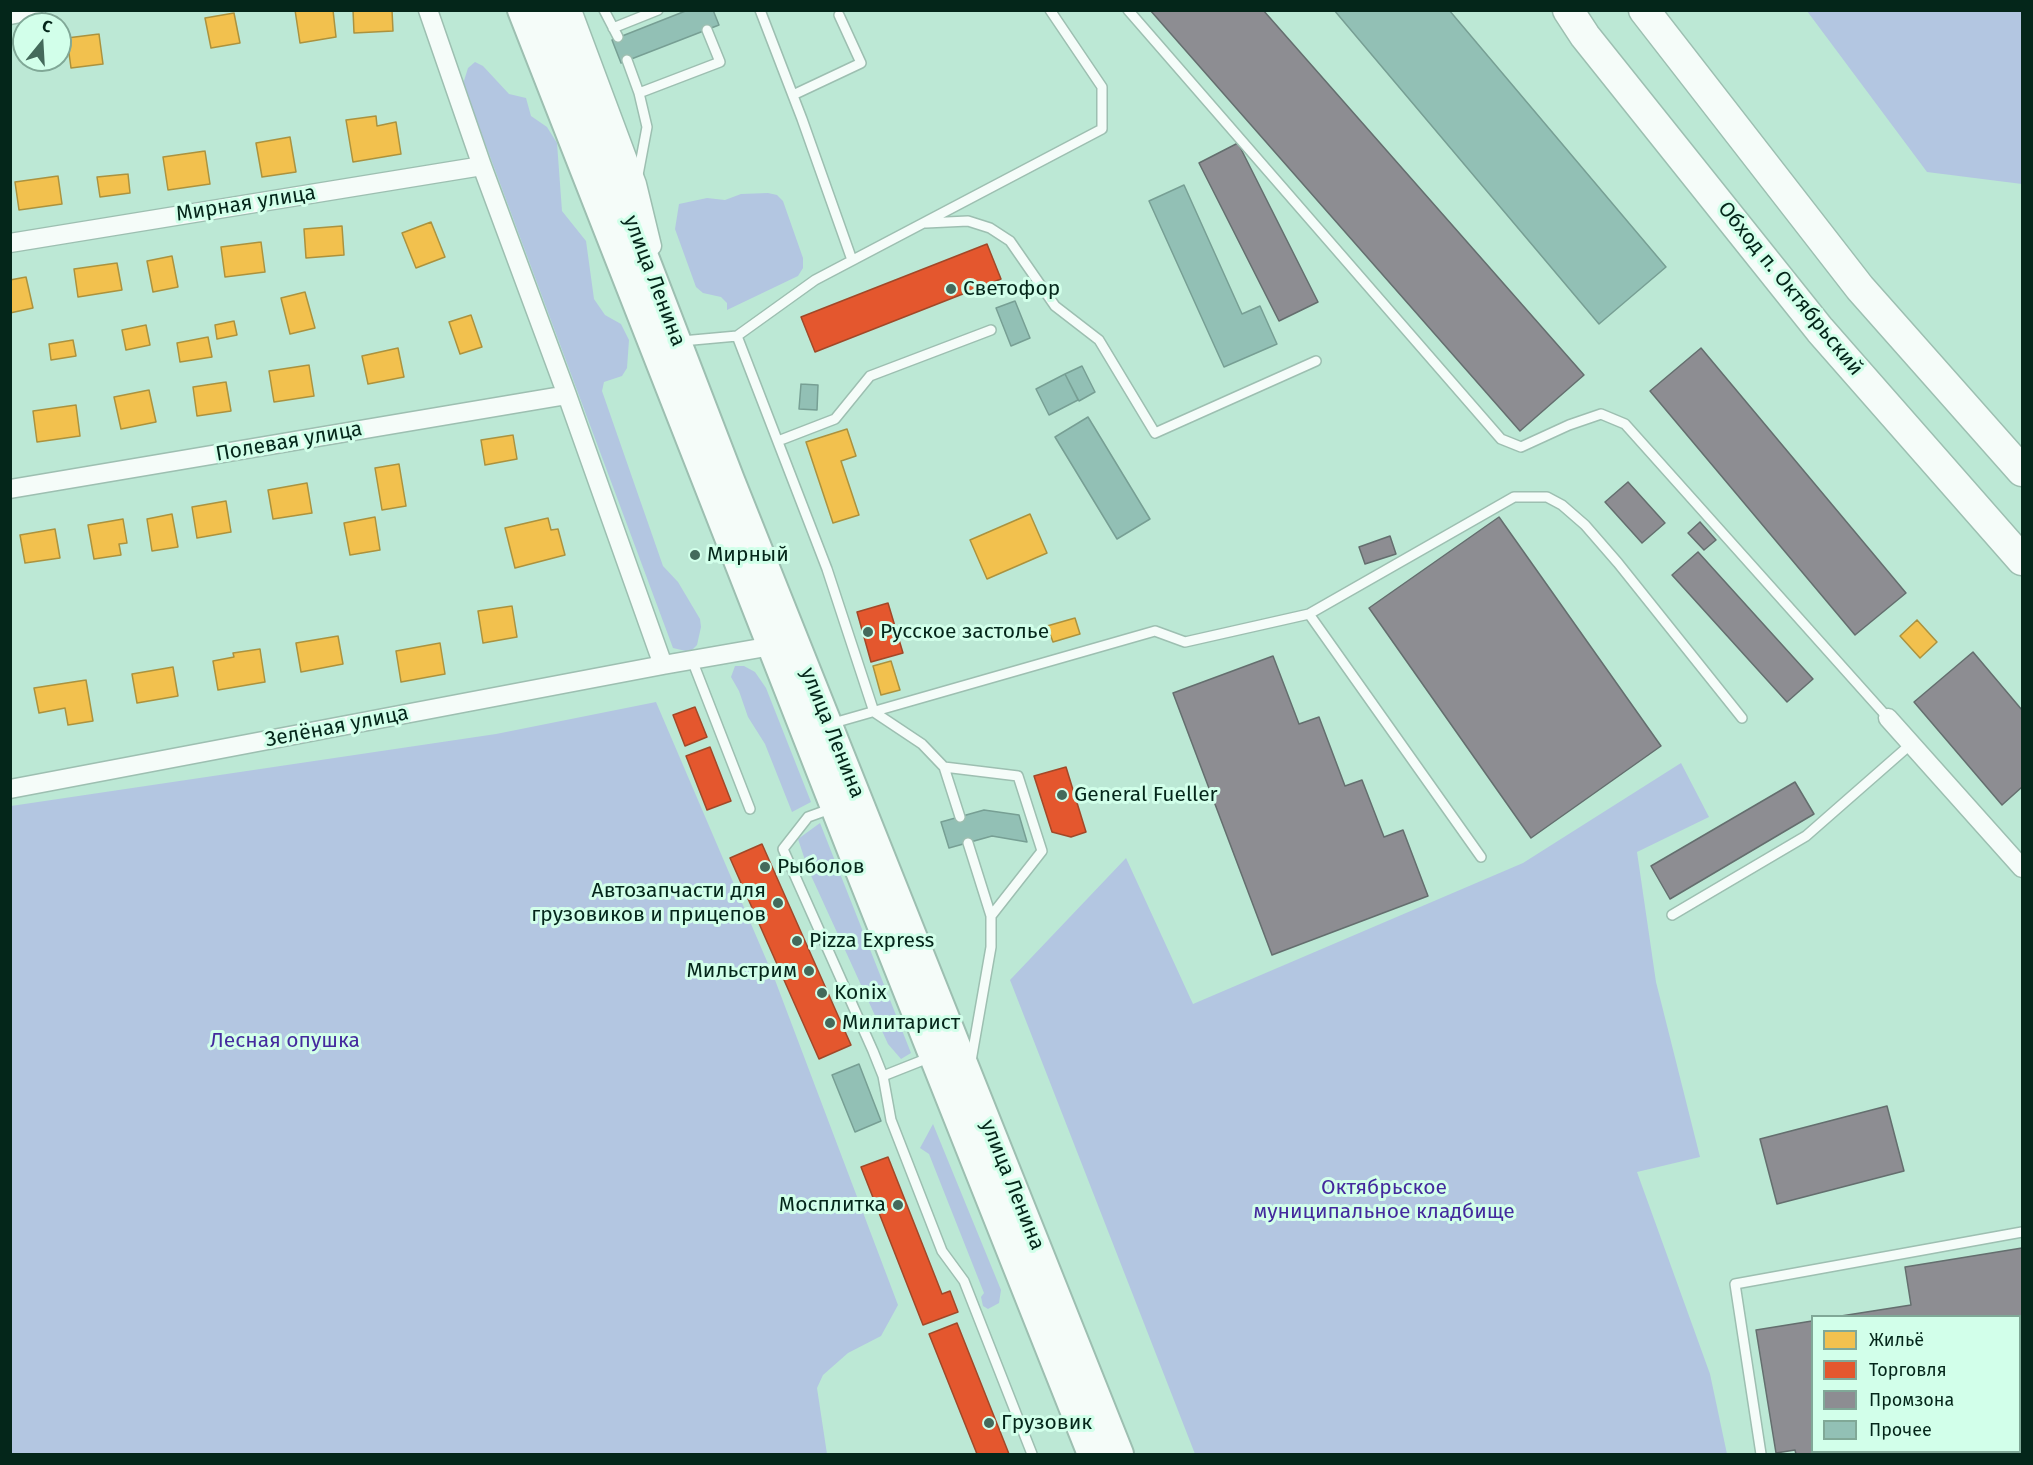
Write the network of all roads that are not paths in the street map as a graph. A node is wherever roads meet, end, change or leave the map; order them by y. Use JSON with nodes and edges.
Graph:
{"nodes":[{"id":1,"x":36,"y":10,"type":"edge"},
{"id":2,"x":428,"y":10,"type":"edge"},
{"id":3,"x":522,"y":10,"type":"edge"},
{"id":4,"x":549,"y":10,"type":"edge"},
{"id":5,"x":572,"y":10,"type":"edge"},
{"id":6,"x":604,"y":10,"type":"edge"},
{"id":7,"x":658,"y":10,"type":"edge"},
{"id":8,"x":760,"y":10,"type":"edge"},
{"id":9,"x":1050,"y":10,"type":"edge"},
{"id":10,"x":1128,"y":10,"type":"edge"},
{"id":11,"x":1568,"y":10,"type":"edge"},
{"id":12,"x":1644,"y":10,"type":"edge"},
{"id":13,"x":10,"y":15,"type":"edge"},
{"id":14,"x":839,"y":15,"type":"dead end"},
{"id":15,"x":613,"y":28,"type":"junction"},
{"id":16,"x":707,"y":30,"type":"dead end"},
{"id":17,"x":618,"y":38,"type":"dead end"},
{"id":18,"x":627,"y":60,"type":"dead end"},
{"id":19,"x":639,"y":93,"type":"junction"},
{"id":20,"x":793,"y":95,"type":"junction"},
{"id":21,"x":482,"y":166,"type":"junction"},
{"id":22,"x":636,"y":184,"type":"junction"},
{"id":23,"x":921,"y":224,"type":"junction"},
{"id":24,"x":10,"y":243,"type":"edge"},
{"id":25,"x":852,"y":260,"type":"junction"},
{"id":26,"x":991,"y":330,"type":"dead end"},
{"id":27,"x":675,"y":334,"type":"junction"},
{"id":28,"x":737,"y":336,"type":"junction"},
{"id":29,"x":1316,"y":361,"type":"dead end"},
{"id":30,"x":567,"y":395,"type":"junction"},
{"id":31,"x":778,"y":441,"type":"junction"},
{"id":32,"x":2022,"y":471,"type":"edge"},
{"id":33,"x":10,"y":489,"type":"edge"},
{"id":34,"x":2022,"y":560,"type":"edge"},
{"id":35,"x":1310,"y":614,"type":"junction"},
{"id":36,"x":772,"y":646,"type":"junction"},
{"id":37,"x":692,"y":660,"type":"junction"},
{"id":38,"x":663,"y":665,"type":"junction"},
{"id":39,"x":874,"y":712,"type":"junction"},
{"id":40,"x":1742,"y":718,"type":"dead end"},
{"id":41,"x":1888,"y":718,"type":"joint"},
{"id":42,"x":828,"y":725,"type":"junction"},
{"id":43,"x":1911,"y":744,"type":"junction"},
{"id":44,"x":944,"y":767,"type":"junction"},
{"id":45,"x":10,"y":789,"type":"edge"},
{"id":46,"x":835,"y":807,"type":"junction"},
{"id":47,"x":750,"y":809,"type":"dead end"},
{"id":48,"x":960,"y":817,"type":"dead end"},
{"id":49,"x":968,"y":843,"type":"dead end"},
{"id":50,"x":1481,"y":856,"type":"dead end"},
{"id":51,"x":2022,"y":868,"type":"edge"},
{"id":52,"x":1672,"y":915,"type":"dead end"},
{"id":53,"x":991,"y":916,"type":"junction"},
{"id":54,"x":933,"y":1056,"type":"junction"},
{"id":55,"x":883,"y":1076,"type":"junction"},
{"id":56,"x":969,"y":1076,"type":"junction"},
{"id":57,"x":2022,"y":1232,"type":"edge"},
{"id":58,"x":1032,"y":1455,"type":"edge"},
{"id":59,"x":1092,"y":1455,"type":"edge"},
{"id":60,"x":1119,"y":1455,"type":"edge"},
{"id":61,"x":1761,"y":1455,"type":"edge"}],
"edges":[{"from":1,"to":13,"type":"street"},
{"from":2,"to":21,"type":"street"},
{"from":3,"to":36,"type":"main road","name":"улица Ленина"},
{"from":4,"to":27,"type":"main road","name":"улица Ленина"},
{"from":5,"to":22,"type":"street"},
{"from":6,"to":15,"type":"lane"},
{"from":7,"to":15,"type":"lane"},
{"from":8,"to":20,"type":"lane"},
{"from":9,"to":23,"type":"lane"},
{"from":10,"to":41,"type":"lane"},
{"from":11,"to":34,"type":"highway","name":"Обход п. Октябрьский"},
{"from":12,"to":32,"type":"highway"},
{"from":14,"to":20,"type":"lane"},
{"from":15,"to":17,"type":"lane"},
{"from":16,"to":19,"type":"lane"},
{"from":18,"to":19,"type":"lane"},
{"from":19,"to":22,"type":"lane"},
{"from":20,"to":25,"type":"lane"},
{"from":21,"to":24,"type":"street","name":"Мирная улица"},
{"from":21,"to":30,"type":"street"},
{"from":22,"to":27,"type":"street"},
{"from":23,"to":25,"type":"lane"},
{"from":23,"to":29,"type":"lane"},
{"from":25,"to":28,"type":"lane"},
{"from":26,"to":31,"type":"lane"},
{"from":27,"to":28,"type":"lane"},
{"from":27,"to":42,"type":"main road","name":"улица Ленина"},
{"from":28,"to":31,"type":"lane"},
{"from":30,"to":33,"type":"street","name":"Полевая улица"},
{"from":30,"to":38,"type":"street"},
{"from":31,"to":39,"type":"lane"},
{"from":35,"to":39,"type":"lane"},
{"from":35,"to":40,"type":"lane"},
{"from":35,"to":50,"type":"lane"},
{"from":36,"to":37,"type":"street","name":"Зелёная улица"},
{"from":36,"to":46,"type":"main road","name":"улица Ленина"},
{"from":37,"to":38,"type":"street","name":"Зелёная улица"},
{"from":37,"to":47,"type":"lane"},
{"from":38,"to":45,"type":"street","name":"Зелёная улица"},
{"from":39,"to":42,"type":"lane"},
{"from":39,"to":44,"type":"lane"},
{"from":41,"to":43,"type":"street"},
{"from":42,"to":56,"type":"main road","name":"улица Ленина"},
{"from":43,"to":51,"type":"street"},
{"from":43,"to":52,"type":"lane"},
{"from":44,"to":48,"type":"lane"},
{"from":44,"to":53,"type":"lane"},
{"from":46,"to":54,"type":"main road","name":"улица Ленина"},
{"from":46,"to":55,"type":"lane"},
{"from":49,"to":53,"type":"lane"},
{"from":53,"to":56,"type":"lane"},
{"from":54,"to":55,"type":"lane"},
{"from":54,"to":59,"type":"main road","name":"улица Ленина"},
{"from":55,"to":58,"type":"lane"},
{"from":56,"to":60,"type":"main road","name":"улица Ленина"},
{"from":57,"to":61,"type":"lane"}]}
